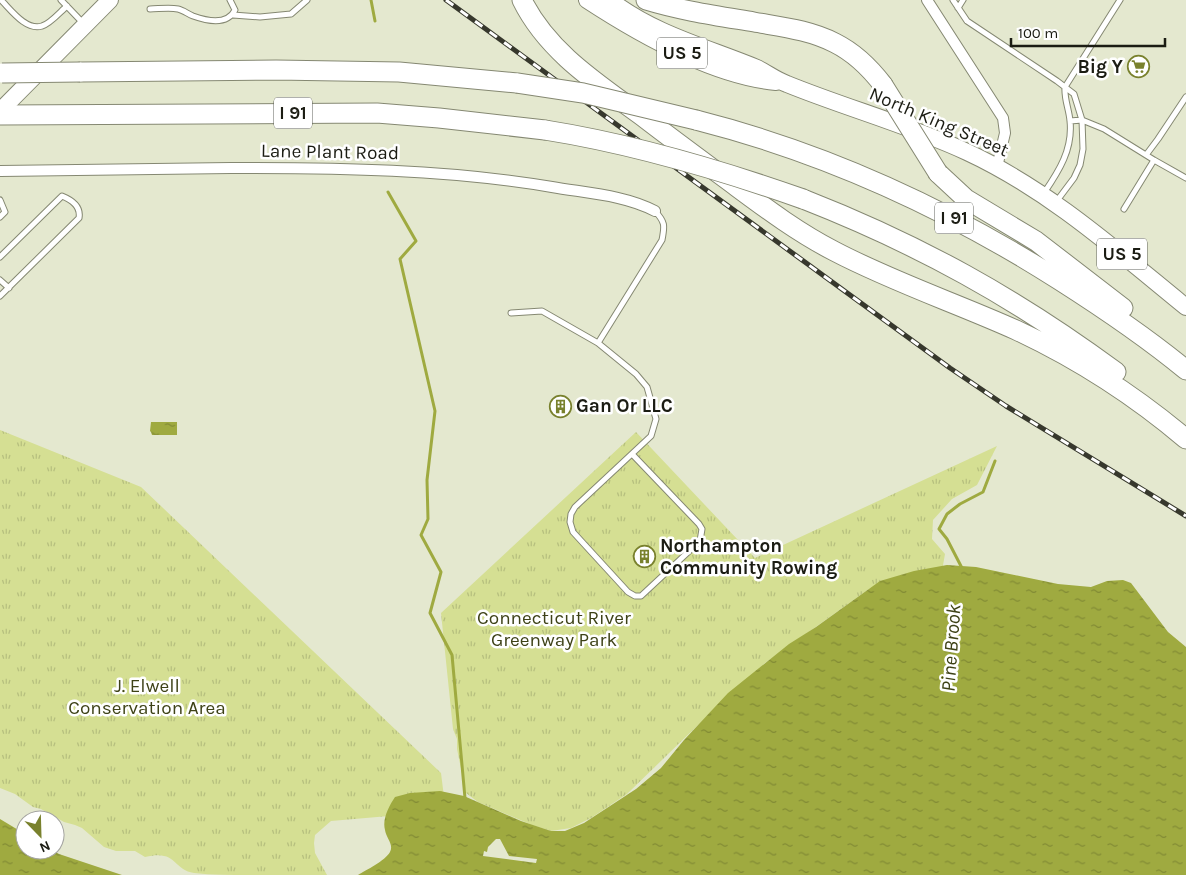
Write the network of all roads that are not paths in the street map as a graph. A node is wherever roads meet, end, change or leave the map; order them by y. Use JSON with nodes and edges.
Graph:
{"nodes":[{"id":1,"x":1,"y":0,"type":"edge"},
{"id":2,"x":61,"y":0,"type":"edge"},
{"id":3,"x":110,"y":0,"type":"edge"},
{"id":4,"x":230,"y":0,"type":"edge"},
{"id":5,"x":307,"y":0,"type":"edge"},
{"id":6,"x":522,"y":0,"type":"edge"},
{"id":7,"x":588,"y":0,"type":"edge"},
{"id":8,"x":610,"y":0,"type":"edge"},
{"id":9,"x":646,"y":0,"type":"edge"},
{"id":10,"x":927,"y":0,"type":"edge"},
{"id":11,"x":953,"y":0,"type":"edge"},
{"id":12,"x":963,"y":0,"type":"edge"},
{"id":13,"x":1120,"y":0,"type":"edge"},
{"id":14,"x":67,"y":6,"type":"junction"},
{"id":15,"x":958,"y":8,"type":"junction"},
{"id":16,"x":150,"y":9,"type":"dead end"},
{"id":17,"x":233,"y":14,"type":"junction"},
{"id":18,"x":85,"y":25,"type":"junction"},
{"id":19,"x":1,"y":73,"type":"edge"},
{"id":20,"x":786,"y":84,"type":"junction"},
{"id":21,"x":1065,"y":87,"type":"junction"},
{"id":22,"x":1186,"y":97,"type":"edge"},
{"id":23,"x":0,"y":111,"type":"edge"},
{"id":24,"x":0,"y":115,"type":"edge"},
{"id":25,"x":1082,"y":120,"type":"junction"},
{"id":26,"x":1070,"y":121,"type":"junction"},
{"id":27,"x":1146,"y":155,"type":"junction"},
{"id":28,"x":1154,"y":160,"type":"junction"},
{"id":29,"x":997,"y":167,"type":"junction"},
{"id":30,"x":0,"y":171,"type":"edge"},
{"id":31,"x":1186,"y":178,"type":"edge"},
{"id":32,"x":1049,"y":199,"type":"junction"},
{"id":33,"x":0,"y":200,"type":"edge"},
{"id":34,"x":1124,"y":209,"type":"dead end"},
{"id":35,"x":655,"y":211,"type":"joint"},
{"id":36,"x":0,"y":218,"type":"edge"},
{"id":37,"x":0,"y":258,"type":"edge"},
{"id":38,"x":0,"y":280,"type":"edge"},
{"id":39,"x":8,"y":288,"type":"junction"},
{"id":40,"x":0,"y":296,"type":"edge"},
{"id":41,"x":1186,"y":307,"type":"edge"},
{"id":42,"x":511,"y":313,"type":"dead end"},
{"id":43,"x":598,"y":343,"type":"junction"},
{"id":44,"x":1186,"y":368,"type":"edge"},
{"id":45,"x":1186,"y":427,"type":"edge"},
{"id":46,"x":1186,"y":439,"type":"edge"},
{"id":47,"x":632,"y":454,"type":"junction"}],
"edges":[{"from":1,"to":14,"type":"lane"},
{"from":2,"to":14,"type":"lane"},
{"from":3,"to":18,"type":"main road"},
{"from":4,"to":17,"type":"lane"},
{"from":5,"to":17,"type":"lane"},
{"from":6,"to":46,"type":"highway"},
{"from":7,"to":20,"type":"main road","name":"North King Street","number":"US 5"},
{"from":8,"to":20,"type":"main road","name":"North King Street","number":"US 5"},
{"from":9,"to":44,"type":"highway","bridge":true},
{"from":10,"to":29,"type":"street"},
{"from":11,"to":15,"type":"lane"},
{"from":12,"to":15,"type":"lane"},
{"from":13,"to":21,"type":"lane"},
{"from":14,"to":18,"type":"lane"},
{"from":15,"to":21,"type":"lane"},
{"from":16,"to":17,"type":"lane"},
{"from":18,"to":23,"type":"main road"},
{"from":19,"to":44,"type":"highway","number":"I 91","bridge":true},
{"from":20,"to":29,"type":"main road","name":"North King Street","number":"US 5"},
{"from":21,"to":25,"type":"lane"},
{"from":21,"to":26,"type":"lane"},
{"from":22,"to":27,"type":"lane"},
{"from":24,"to":45,"type":"highway","number":"I 91","bridge":true},
{"from":25,"to":26,"type":"lane"},
{"from":25,"to":27,"type":"lane"},
{"from":25,"to":32,"type":"lane"},
{"from":26,"to":32,"type":"lane"},
{"from":27,"to":28,"type":"lane"},
{"from":28,"to":31,"type":"lane"},
{"from":28,"to":34,"type":"lane"},
{"from":29,"to":32,"type":"main road","name":"North King Street","number":"US 5"},
{"from":30,"to":35,"type":"street","name":"Lane Plant Road"},
{"from":32,"to":41,"type":"main road","name":"North King Street","number":"US 5"},
{"from":33,"to":36,"type":"lane"},
{"from":35,"to":43,"type":"lane"},
{"from":37,"to":39,"type":"lane"},
{"from":38,"to":39,"type":"lane"},
{"from":39,"to":40,"type":"lane"},
{"from":42,"to":43,"type":"lane"},
{"from":43,"to":47,"type":"lane"},
{"from":47,"to":47,"type":"lane"}]}
